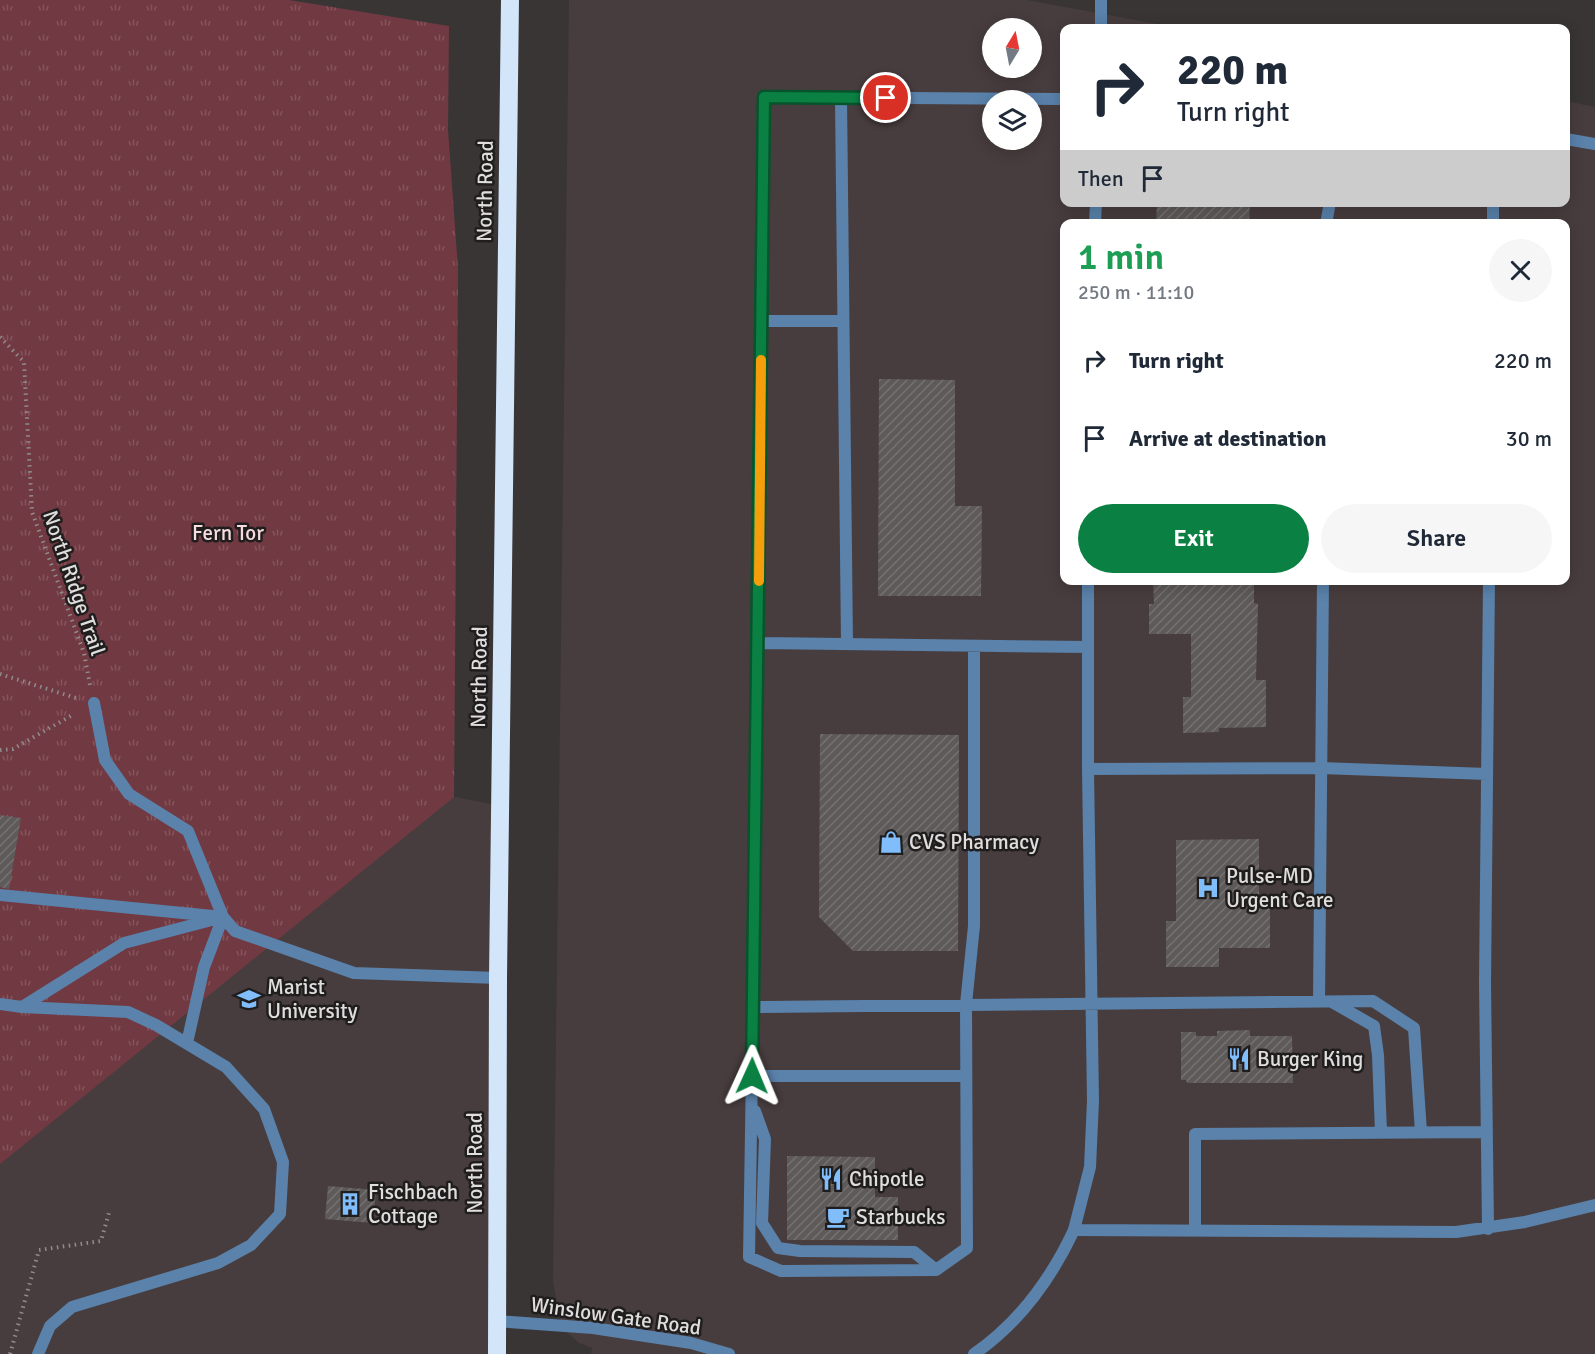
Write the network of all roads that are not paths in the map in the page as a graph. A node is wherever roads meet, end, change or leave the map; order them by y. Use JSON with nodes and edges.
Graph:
{"nodes":[{"id":1,"x":510,"y":0,"type":"edge"},
{"id":2,"x":1101,"y":0,"type":"edge"},
{"id":3,"x":1101,"y":24,"type":"edge"},
{"id":4,"x":841,"y":98,"type":"junction"},
{"id":5,"x":1060,"y":99,"type":"edge"},
{"id":6,"x":1570,"y":140,"type":"edge"},
{"id":7,"x":1595,"y":144,"type":"edge"},
{"id":8,"x":761,"y":321,"type":"junction"},
{"id":9,"x":843,"y":321,"type":"junction"},
{"id":10,"x":1088,"y":585,"type":"edge"},
{"id":11,"x":1323,"y":585,"type":"edge"},
{"id":12,"x":1490,"y":585,"type":"edge"},
{"id":13,"x":758,"y":643,"type":"junction"},
{"id":14,"x":847,"y":644,"type":"junction"},
{"id":15,"x":974,"y":646,"type":"junction"},
{"id":16,"x":1088,"y":647,"type":"junction"},
{"id":17,"x":94,"y":703,"type":"road end"},
{"id":18,"x":1321,"y":768,"type":"junction"},
{"id":19,"x":1088,"y":769,"type":"junction"},
{"id":20,"x":1487,"y":774,"type":"junction"},
{"id":21,"x":0,"y":895,"type":"edge"},
{"id":22,"x":223,"y":917,"type":"junction"},
{"id":23,"x":498,"y":978,"type":"junction"},
{"id":24,"x":1325,"y":1001,"type":"junction"},
{"id":25,"x":1091,"y":1003,"type":"junction"},
{"id":26,"x":0,"y":1004,"type":"edge"},
{"id":27,"x":966,"y":1004,"type":"junction"},
{"id":28,"x":753,"y":1006,"type":"junction"},
{"id":29,"x":22,"y":1007,"type":"junction"},
{"id":30,"x":187,"y":1044,"type":"junction"},
{"id":31,"x":752,"y":1076,"type":"junction"},
{"id":32,"x":966,"y":1076,"type":"junction"},
{"id":33,"x":752,"y":1101,"type":"junction"},
{"id":34,"x":1381,"y":1132,"type":"junction"},
{"id":35,"x":1420,"y":1132,"type":"junction"},
{"id":36,"x":1486,"y":1132,"type":"junction"},
{"id":37,"x":1595,"y":1206,"type":"edge"},
{"id":38,"x":1488,"y":1229,"type":"junction"},
{"id":39,"x":1074,"y":1230,"type":"junction"},
{"id":40,"x":1195,"y":1231,"type":"junction"},
{"id":41,"x":936,"y":1270,"type":"junction"},
{"id":42,"x":496,"y":1321,"type":"junction"},
{"id":43,"x":38,"y":1354,"type":"edge"},
{"id":44,"x":497,"y":1354,"type":"edge"},
{"id":45,"x":729,"y":1354,"type":"edge"},
{"id":46,"x":974,"y":1354,"type":"edge"}],
"edges":[{"from":1,"to":23,"type":"highway","name":"North Road"},
{"from":2,"to":3,"type":"street"},
{"from":4,"to":5,"type":"street"},
{"from":4,"to":8,"type":"street"},
{"from":4,"to":9,"type":"street"},
{"from":6,"to":7,"type":"street"},
{"from":8,"to":9,"type":"street"},
{"from":8,"to":13,"type":"street"},
{"from":9,"to":14,"type":"street"},
{"from":10,"to":16,"type":"street"},
{"from":11,"to":18,"type":"street"},
{"from":12,"to":20,"type":"street"},
{"from":13,"to":14,"type":"street"},
{"from":13,"to":28,"type":"street"},
{"from":14,"to":15,"type":"street"},
{"from":15,"to":16,"type":"street"},
{"from":15,"to":27,"type":"street"},
{"from":16,"to":19,"type":"street"},
{"from":17,"to":22,"type":"street"},
{"from":18,"to":19,"type":"street"},
{"from":18,"to":20,"type":"street"},
{"from":18,"to":24,"type":"street"},
{"from":19,"to":25,"type":"street"},
{"from":20,"to":36,"type":"street"},
{"from":21,"to":22,"type":"street"},
{"from":22,"to":23,"type":"street"},
{"from":22,"to":29,"type":"street"},
{"from":22,"to":30,"type":"street"},
{"from":23,"to":42,"type":"highway","name":"North Road"},
{"from":24,"to":25,"type":"street"},
{"from":24,"to":34,"type":"street"},
{"from":24,"to":35,"type":"street"},
{"from":25,"to":27,"type":"street"},
{"from":25,"to":39,"type":"street"},
{"from":26,"to":29,"type":"street"},
{"from":27,"to":28,"type":"street"},
{"from":27,"to":32,"type":"street"},
{"from":28,"to":31,"type":"street"},
{"from":29,"to":30,"type":"street"},
{"from":30,"to":43,"type":"street"},
{"from":31,"to":32,"type":"street"},
{"from":31,"to":33,"type":"street"},
{"from":32,"to":41,"type":"street"},
{"from":33,"to":41,"type":"street"},
{"from":33,"to":41,"type":"street"},
{"from":34,"to":35,"type":"street"},
{"from":34,"to":40,"type":"street"},
{"from":35,"to":36,"type":"street"},
{"from":36,"to":38,"type":"street"},
{"from":37,"to":38,"type":"street"},
{"from":38,"to":40,"type":"street"},
{"from":39,"to":40,"type":"street"},
{"from":39,"to":46,"type":"street"},
{"from":42,"to":44,"type":"highway","name":"North Road"},
{"from":42,"to":45,"type":"street","name":"Winslow Gate Road"}]}
